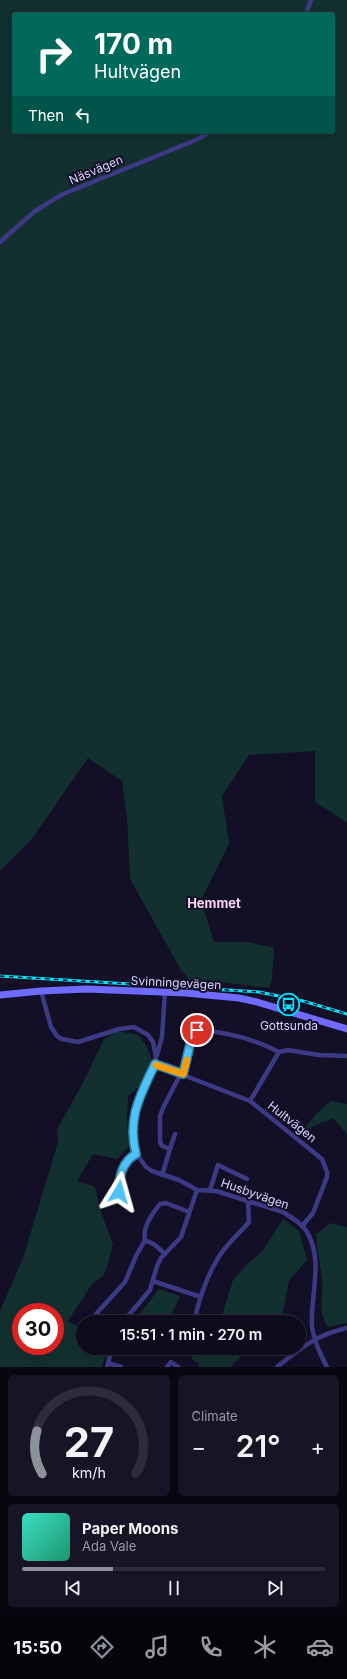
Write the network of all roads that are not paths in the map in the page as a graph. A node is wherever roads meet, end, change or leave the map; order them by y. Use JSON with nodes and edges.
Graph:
{"nodes":[{"id":1,"x":311,"y":0,"type":"edge"},
{"id":2,"x":307,"y":12,"type":"edge"},
{"id":3,"x":206,"y":134,"type":"edge"},
{"id":4,"x":0,"y":242,"type":"edge"},
{"id":5,"x":41,"y":991,"type":"junction"},
{"id":6,"x":165,"y":992,"type":"junction"},
{"id":7,"x":0,"y":996,"type":"edge"},
{"id":8,"x":347,"y":1029,"type":"edge"},
{"id":9,"x":279,"y":1052,"type":"junction"},
{"id":10,"x":347,"y":1056,"type":"edge"},
{"id":11,"x":156,"y":1057,"type":"junction"},
{"id":12,"x":155,"y":1064,"type":"junction"},
{"id":13,"x":182,"y":1074,"type":"junction"},
{"id":14,"x":250,"y":1101,"type":"junction"},
{"id":15,"x":175,"y":1134,"type":"dead end"},
{"id":16,"x":170,"y":1149,"type":"junction"},
{"id":17,"x":136,"y":1154,"type":"junction"},
{"id":18,"x":162,"y":1175,"type":"junction"},
{"id":19,"x":247,"y":1179,"type":"dead end"},
{"id":20,"x":197,"y":1190,"type":"junction"},
{"id":21,"x":210,"y":1190,"type":"junction"},
{"id":22,"x":248,"y":1201,"type":"junction"},
{"id":23,"x":126,"y":1202,"type":"dead end"},
{"id":24,"x":189,"y":1212,"type":"junction"},
{"id":25,"x":302,"y":1226,"type":"junction"},
{"id":26,"x":145,"y":1240,"type":"junction"},
{"id":27,"x":165,"y":1254,"type":"junction"},
{"id":28,"x":153,"y":1281,"type":"junction"},
{"id":29,"x":201,"y":1297,"type":"junction"},
{"id":30,"x":96,"y":1315,"type":"edge"},
{"id":31,"x":129,"y":1315,"type":"edge"},
{"id":32,"x":195,"y":1315,"type":"edge"},
{"id":33,"x":347,"y":1328,"type":"edge"},
{"id":34,"x":314,"y":1339,"type":"junction"},
{"id":35,"x":110,"y":1355,"type":"edge"},
{"id":36,"x":107,"y":1365,"type":"edge"},
{"id":37,"x":121,"y":1367,"type":"edge"},
{"id":38,"x":167,"y":1367,"type":"edge"},
{"id":39,"x":178,"y":1367,"type":"edge"},
{"id":40,"x":277,"y":1367,"type":"edge"},
{"id":41,"x":327,"y":1367,"type":"edge"}],
"edges":[{"from":1,"to":2,"type":"street"},
{"from":3,"to":4,"type":"street","name":"Näsvägen"},
{"from":5,"to":6,"type":"main road","name":"Svinningevägen"},
{"from":5,"to":7,"type":"main road","name":"Svinningevägen"},
{"from":5,"to":11,"type":"street"},
{"from":6,"to":8,"type":"main road","name":"Svinningevägen"},
{"from":6,"to":11,"type":"street"},
{"from":9,"to":10,"type":"street"},
{"from":9,"to":13,"type":"street"},
{"from":9,"to":14,"type":"street"},
{"from":11,"to":12,"type":"street"},
{"from":12,"to":13,"type":"street","name":"Hultvägen"},
{"from":12,"to":17,"type":"street"},
{"from":13,"to":14,"type":"street","name":"Hultvägen"},
{"from":13,"to":16,"type":"street"},
{"from":14,"to":25,"type":"street","name":"Hultvägen"},
{"from":15,"to":16,"type":"street"},
{"from":16,"to":18,"type":"street"},
{"from":17,"to":18,"type":"street","name":"Husbyvägen"},
{"from":17,"to":23,"type":"street"},
{"from":18,"to":20,"type":"street","name":"Husbyvägen"},
{"from":19,"to":21,"type":"street"},
{"from":20,"to":21,"type":"street","name":"Husbyvägen"},
{"from":20,"to":24,"type":"street"},
{"from":21,"to":22,"type":"street","name":"Husbyvägen"},
{"from":22,"to":25,"type":"street","name":"Husbyvägen"},
{"from":22,"to":29,"type":"street"},
{"from":24,"to":26,"type":"street"},
{"from":24,"to":27,"type":"street"},
{"from":25,"to":34,"type":"street","name":"Husbyvägen"},
{"from":26,"to":27,"type":"street"},
{"from":26,"to":30,"type":"street"},
{"from":27,"to":28,"type":"street"},
{"from":28,"to":29,"type":"street"},
{"from":28,"to":31,"type":"street"},
{"from":29,"to":32,"type":"street"},
{"from":33,"to":34,"type":"street"},
{"from":34,"to":40,"type":"street"},
{"from":34,"to":41,"type":"street","name":"Husbyvägen"},
{"from":35,"to":36,"type":"street"},
{"from":36,"to":37,"type":"street"},
{"from":38,"to":39,"type":"street"}]}
